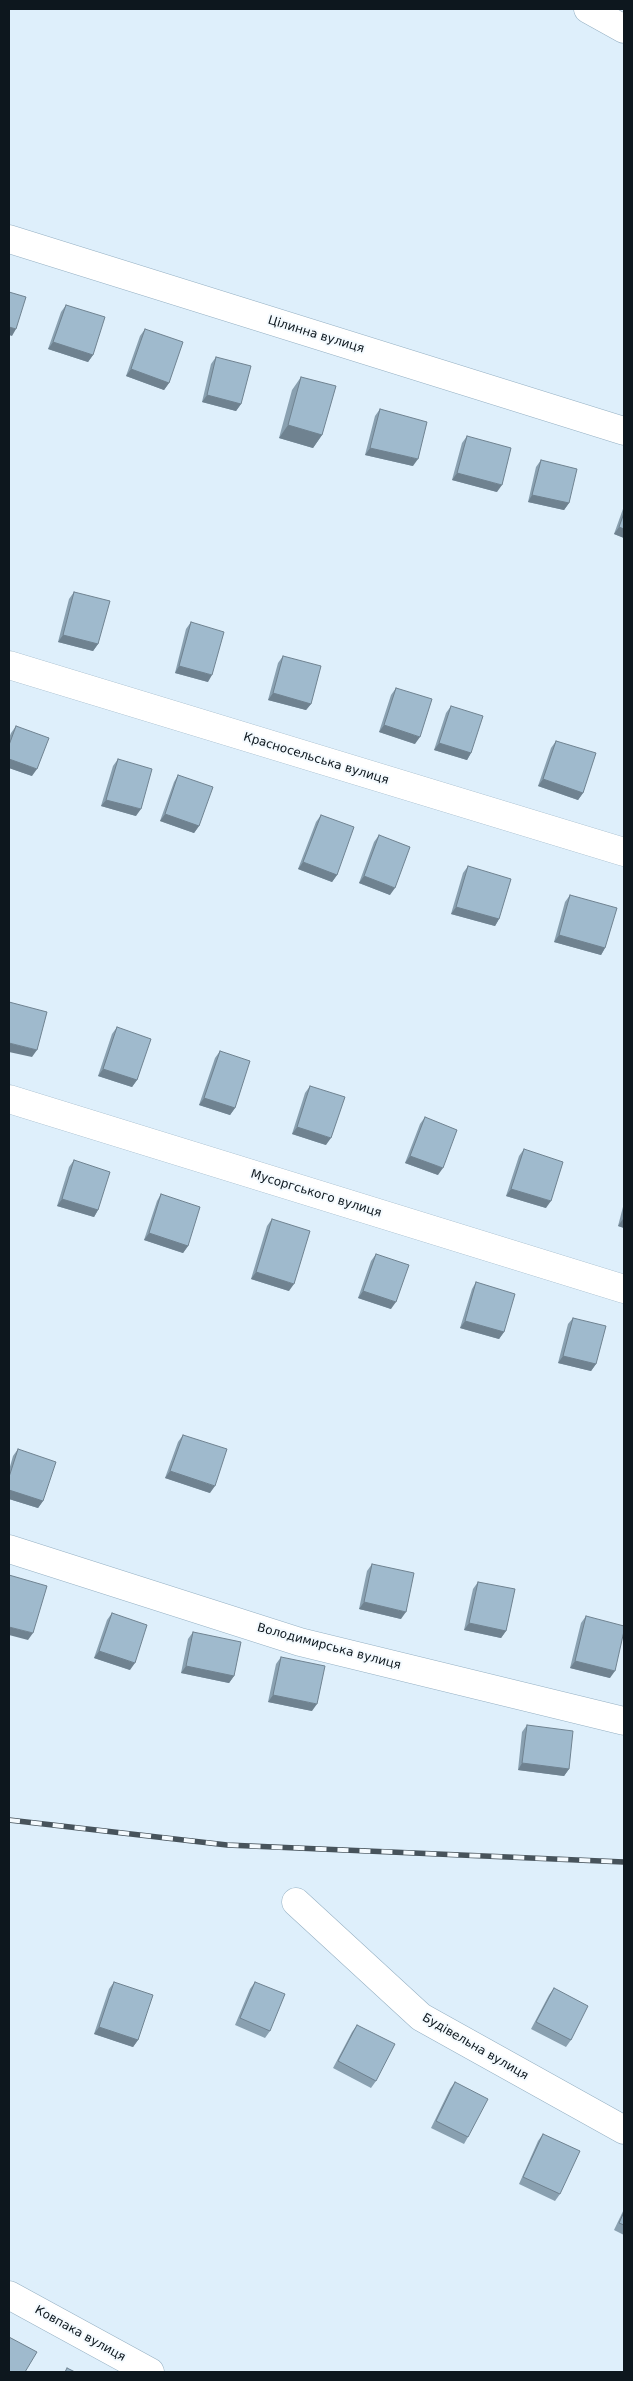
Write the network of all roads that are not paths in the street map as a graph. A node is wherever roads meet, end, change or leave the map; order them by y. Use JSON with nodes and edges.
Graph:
{"nodes":[{"id":1,"x":588,"y":9,"type":"edge"},
{"id":2,"x":624,"y":28,"type":"edge"},
{"id":3,"x":9,"y":239,"type":"edge"},
{"id":4,"x":624,"y":431,"type":"edge"},
{"id":5,"x":9,"y":665,"type":"edge"},
{"id":6,"x":624,"y":852,"type":"edge"},
{"id":7,"x":9,"y":1099,"type":"edge"},
{"id":8,"x":624,"y":1289,"type":"edge"},
{"id":9,"x":9,"y":1549,"type":"edge"},
{"id":10,"x":624,"y":1721,"type":"edge"},
{"id":11,"x":296,"y":1902,"type":"dead end"},
{"id":12,"x":624,"y":2130,"type":"edge"},
{"id":13,"x":9,"y":2295,"type":"edge"},
{"id":14,"x":150,"y":2372,"type":"edge"}],
"edges":[{"from":1,"to":2,"type":"street"},
{"from":3,"to":4,"type":"street","name":"Цілинна вулиця"},
{"from":5,"to":6,"type":"street","name":"Красносельська вулиця"},
{"from":7,"to":8,"type":"street","name":"Мусоргського вулиця"},
{"from":9,"to":10,"type":"street","name":"Володимирська вулиця"},
{"from":11,"to":12,"type":"street","name":"Будівельна вулиця"},
{"from":13,"to":14,"type":"street","name":"Ковпака вулиця"}]}
